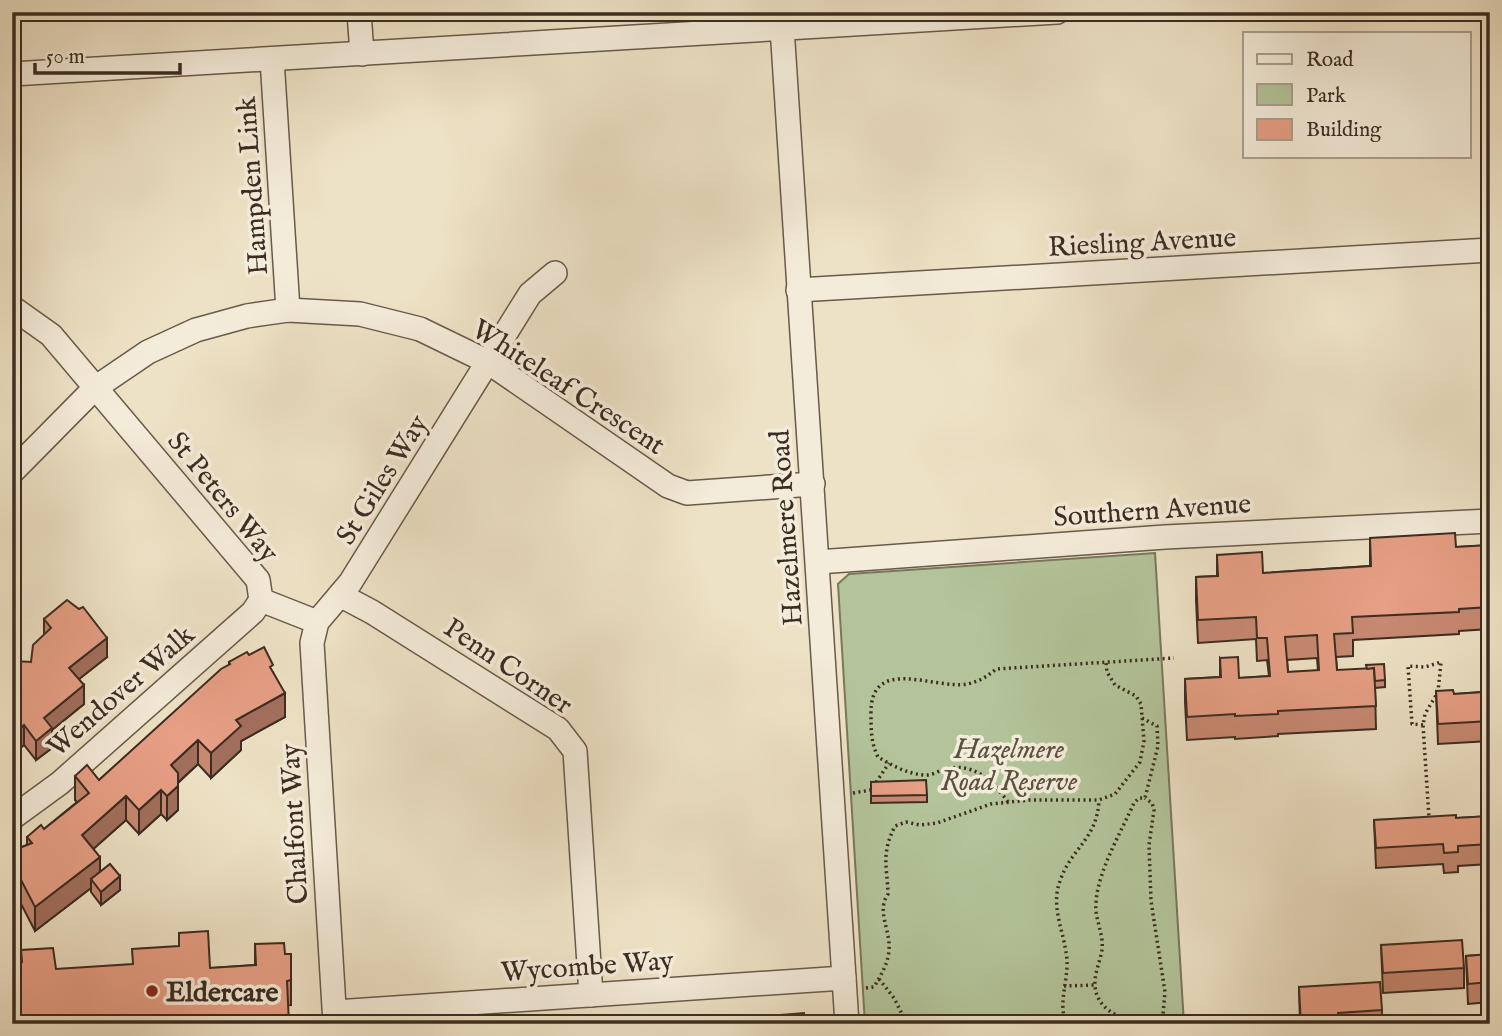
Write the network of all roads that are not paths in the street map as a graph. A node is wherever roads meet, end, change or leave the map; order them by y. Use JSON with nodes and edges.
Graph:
{"nodes":[{"id":1,"x":359,"y":12,"type":"edge"},
{"id":2,"x":1057,"y":12,"type":"edge"},
{"id":3,"x":781,"y":20,"type":"edge"},
{"id":4,"x":362,"y":54,"type":"junction"},
{"id":5,"x":272,"y":59,"type":"junction"},
{"id":6,"x":12,"y":74,"type":"edge"},
{"id":7,"x":1490,"y":250,"type":"edge"},
{"id":8,"x":555,"y":273,"type":"dead end"},
{"id":9,"x":798,"y":290,"type":"junction"},
{"id":10,"x":13,"y":309,"type":"edge"},
{"id":11,"x":288,"y":310,"type":"junction"},
{"id":12,"x":488,"y":362,"type":"junction"},
{"id":13,"x":95,"y":388,"type":"junction"},
{"id":14,"x":12,"y":472,"type":"edge"},
{"id":15,"x":813,"y":484,"type":"junction"},
{"id":16,"x":1490,"y":521,"type":"edge"},
{"id":17,"x":818,"y":562,"type":"junction"},
{"id":18,"x":340,"y":595,"type":"junction"},
{"id":19,"x":261,"y":600,"type":"junction"},
{"id":20,"x":317,"y":622,"type":"junction"},
{"id":21,"x":12,"y":818,"type":"edge"},
{"id":22,"x":844,"y":983,"type":"junction"},
{"id":23,"x":591,"y":995,"type":"junction"},
{"id":24,"x":335,"y":1018,"type":"edge"},
{"id":25,"x":847,"y":1024,"type":"edge"}],
"edges":[{"from":1,"to":4,"type":"street"},
{"from":2,"to":3,"type":"street"},
{"from":3,"to":4,"type":"street"},
{"from":3,"to":9,"type":"street","name":"Hazelmere Road"},
{"from":4,"to":5,"type":"street"},
{"from":5,"to":6,"type":"street"},
{"from":5,"to":11,"type":"street","name":"Hampden Link"},
{"from":7,"to":9,"type":"street","name":"Riesling Avenue"},
{"from":8,"to":12,"type":"street","name":"St Giles Way"},
{"from":9,"to":15,"type":"street","name":"Hazelmere Road"},
{"from":10,"to":13,"type":"street","name":"St Peters Way"},
{"from":11,"to":12,"type":"street","name":"Whiteleaf Crescent"},
{"from":11,"to":13,"type":"street","name":"Whiteleaf Crescent"},
{"from":12,"to":15,"type":"street","name":"Whiteleaf Crescent"},
{"from":12,"to":18,"type":"street","name":"St Giles Way"},
{"from":13,"to":14,"type":"street","name":"Whiteleaf Crescent"},
{"from":13,"to":19,"type":"street","name":"St Peters Way"},
{"from":15,"to":17,"type":"street","name":"Hazelmere Road"},
{"from":16,"to":17,"type":"street","name":"Southern Avenue"},
{"from":17,"to":22,"type":"street","name":"Hazelmere Road"},
{"from":18,"to":20,"type":"street","name":"St Giles Way"},
{"from":18,"to":23,"type":"street","name":"Penn Corner"},
{"from":19,"to":20,"type":"street","name":"St Peters Way"},
{"from":19,"to":21,"type":"street","name":"Wendover Walk"},
{"from":20,"to":24,"type":"street","name":"Chalfont Way"},
{"from":22,"to":23,"type":"street","name":"Wycombe Way"},
{"from":22,"to":25,"type":"street","name":"Hazelmere Road"},
{"from":23,"to":24,"type":"street","name":"Wycombe Way"}]}
